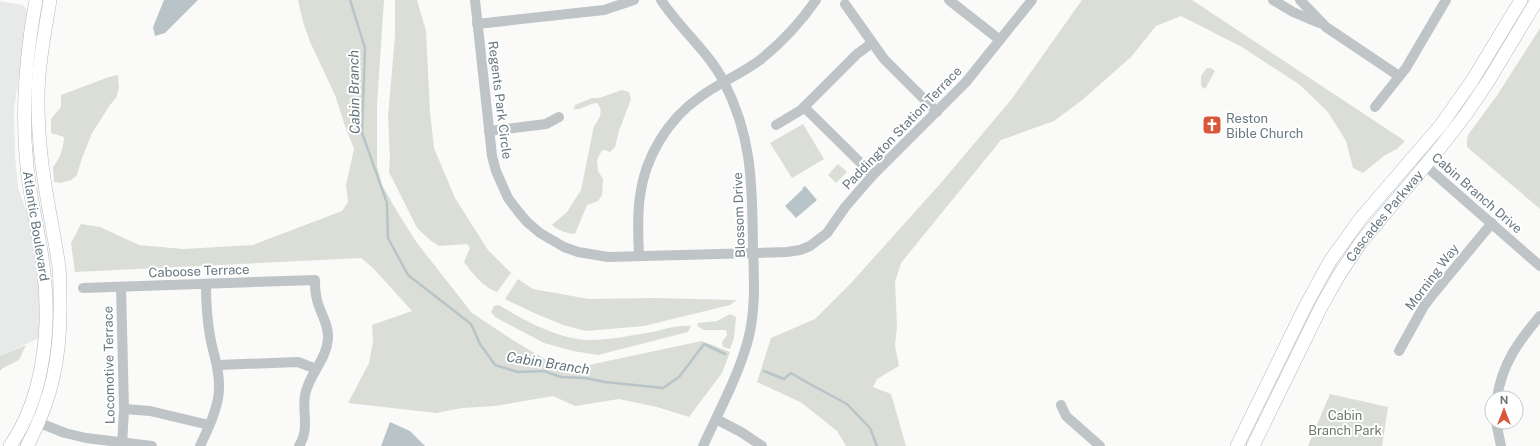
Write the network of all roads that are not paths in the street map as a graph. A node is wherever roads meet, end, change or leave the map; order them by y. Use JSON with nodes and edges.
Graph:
{"nodes":[{"id":1,"x":33,"y":0,"type":"edge"},
{"id":2,"x":475,"y":0,"type":"edge"},
{"id":3,"x":634,"y":0,"type":"edge"},
{"id":4,"x":661,"y":0,"type":"edge"},
{"id":5,"x":816,"y":0,"type":"edge"},
{"id":6,"x":949,"y":0,"type":"edge"},
{"id":7,"x":1032,"y":0,"type":"edge"},
{"id":8,"x":1273,"y":0,"type":"edge"},
{"id":9,"x":1300,"y":0,"type":"edge"},
{"id":10,"x":1446,"y":0,"type":"edge"},
{"id":11,"x":1520,"y":0,"type":"edge"},
{"id":12,"x":1537,"y":0,"type":"edge"},
{"id":13,"x":50,"y":1,"type":"edge"},
{"id":14,"x":844,"y":4,"type":"dead end"},
{"id":15,"x":477,"y":24,"type":"junction"},
{"id":16,"x":1326,"y":27,"type":"junction"},
{"id":17,"x":1000,"y":40,"type":"junction"},
{"id":18,"x":872,"y":43,"type":"junction"},
{"id":19,"x":1400,"y":76,"type":"junction"},
{"id":20,"x":724,"y":82,"type":"junction"},
{"id":21,"x":804,"y":107,"type":"junction"},
{"id":22,"x":1375,"y":108,"type":"dead end"},
{"id":23,"x":937,"y":112,"type":"junction"},
{"id":24,"x":559,"y":117,"type":"dead end"},
{"id":25,"x":776,"y":125,"type":"dead end"},
{"id":26,"x":489,"y":131,"type":"junction"},
{"id":27,"x":1414,"y":156,"type":"junction"},
{"id":28,"x":1425,"y":166,"type":"junction"},
{"id":29,"x":873,"y":175,"type":"junction"},
{"id":30,"x":1492,"y":223,"type":"junction"},
{"id":31,"x":754,"y":254,"type":"junction"},
{"id":32,"x":638,"y":256,"type":"junction"},
{"id":33,"x":1540,"y":266,"type":"edge"},
{"id":34,"x":206,"y":284,"type":"junction"},
{"id":35,"x":121,"y":287,"type":"junction"},
{"id":36,"x":83,"y":288,"type":"dead end"},
{"id":37,"x":1540,"y":316,"type":"edge"},
{"id":38,"x":1399,"y":351,"type":"dead end"},
{"id":39,"x":218,"y":365,"type":"junction"},
{"id":40,"x":316,"y":369,"type":"junction"},
{"id":41,"x":1499,"y":390,"type":"edge"},
{"id":42,"x":1061,"y":405,"type":"dead end"},
{"id":43,"x":124,"y":409,"type":"junction"},
{"id":44,"x":26,"y":418,"type":"junction"},
{"id":45,"x":716,"y":419,"type":"junction"},
{"id":46,"x":39,"y":422,"type":"junction"},
{"id":47,"x":209,"y":425,"type":"junction"},
{"id":48,"x":1498,"y":430,"type":"edge"},
{"id":49,"x":122,"y":445,"type":"edge"},
{"id":50,"x":10,"y":446,"type":"edge"},
{"id":51,"x":27,"y":446,"type":"edge"},
{"id":52,"x":152,"y":446,"type":"edge"},
{"id":53,"x":200,"y":446,"type":"edge"},
{"id":54,"x":299,"y":446,"type":"edge"},
{"id":55,"x":703,"y":446,"type":"edge"},
{"id":56,"x":762,"y":446,"type":"edge"},
{"id":57,"x":1100,"y":446,"type":"edge"},
{"id":58,"x":1237,"y":446,"type":"edge"},
{"id":59,"x":1253,"y":446,"type":"edge"},
{"id":60,"x":1501,"y":446,"type":"edge"}],
"edges":[{"from":1,"to":13,"type":"street"},
{"from":1,"to":44,"type":"main road","name":"Atlantic Boulevard"},
{"from":2,"to":15,"type":"street","name":"Regents Park Circle"},
{"from":3,"to":15,"type":"street"},
{"from":4,"to":20,"type":"street","name":"Blossom Drive"},
{"from":5,"to":20,"type":"street"},
{"from":6,"to":17,"type":"street"},
{"from":7,"to":17,"type":"street","name":"Paddington Station Terrace"},
{"from":8,"to":16,"type":"street"},
{"from":9,"to":16,"type":"street"},
{"from":10,"to":19,"type":"street"},
{"from":11,"to":27,"type":"main road","name":"Cascades Parkway"},
{"from":12,"to":28,"type":"main road","name":"Cascades Parkway"},
{"from":13,"to":46,"type":"main road","name":"Atlantic Boulevard"},
{"from":14,"to":18,"type":"street"},
{"from":15,"to":26,"type":"street","name":"Regents Park Circle"},
{"from":16,"to":19,"type":"street"},
{"from":17,"to":23,"type":"street","name":"Paddington Station Terrace"},
{"from":18,"to":21,"type":"street"},
{"from":18,"to":23,"type":"street"},
{"from":19,"to":22,"type":"street"},
{"from":20,"to":31,"type":"street","name":"Blossom Drive"},
{"from":20,"to":32,"type":"street"},
{"from":21,"to":25,"type":"street"},
{"from":21,"to":29,"type":"street"},
{"from":23,"to":29,"type":"street","name":"Paddington Station Terrace"},
{"from":24,"to":26,"type":"street"},
{"from":26,"to":32,"type":"street","name":"Regents Park Circle"},
{"from":27,"to":28,"type":"street","name":"Cabin Branch Drive"},
{"from":27,"to":58,"type":"main road","name":"Cascades Parkway"},
{"from":28,"to":30,"type":"street","name":"Cabin Branch Drive"},
{"from":28,"to":59,"type":"main road","name":"Cascades Parkway"},
{"from":29,"to":31,"type":"street","name":"Paddington Station Terrace"},
{"from":30,"to":33,"type":"street","name":"Cabin Branch Drive"},
{"from":30,"to":38,"type":"street","name":"Morning Way"},
{"from":31,"to":32,"type":"street","name":"Regents Park Circle"},
{"from":31,"to":45,"type":"street","name":"Blossom Drive"},
{"from":34,"to":35,"type":"street","name":"Caboose Terrace"},
{"from":34,"to":39,"type":"street"},
{"from":34,"to":40,"type":"street","name":"Caboose Terrace"},
{"from":35,"to":36,"type":"street","name":"Caboose Terrace"},
{"from":35,"to":43,"type":"street","name":"Locomotive Terrace"},
{"from":37,"to":41,"type":"street"},
{"from":39,"to":40,"type":"street"},
{"from":39,"to":47,"type":"street"},
{"from":40,"to":54,"type":"street"},
{"from":42,"to":57,"type":"street"},
{"from":43,"to":47,"type":"street"},
{"from":43,"to":49,"type":"street","name":"Locomotive Terrace"},
{"from":44,"to":46,"type":"street"},
{"from":44,"to":50,"type":"main road","name":"Atlantic Boulevard"},
{"from":45,"to":55,"type":"street","name":"Blossom Drive"},
{"from":45,"to":56,"type":"street"},
{"from":46,"to":49,"type":"street"},
{"from":46,"to":51,"type":"main road","name":"Atlantic Boulevard"},
{"from":47,"to":53,"type":"street"},
{"from":48,"to":60,"type":"street"},
{"from":49,"to":52,"type":"street"}]}
